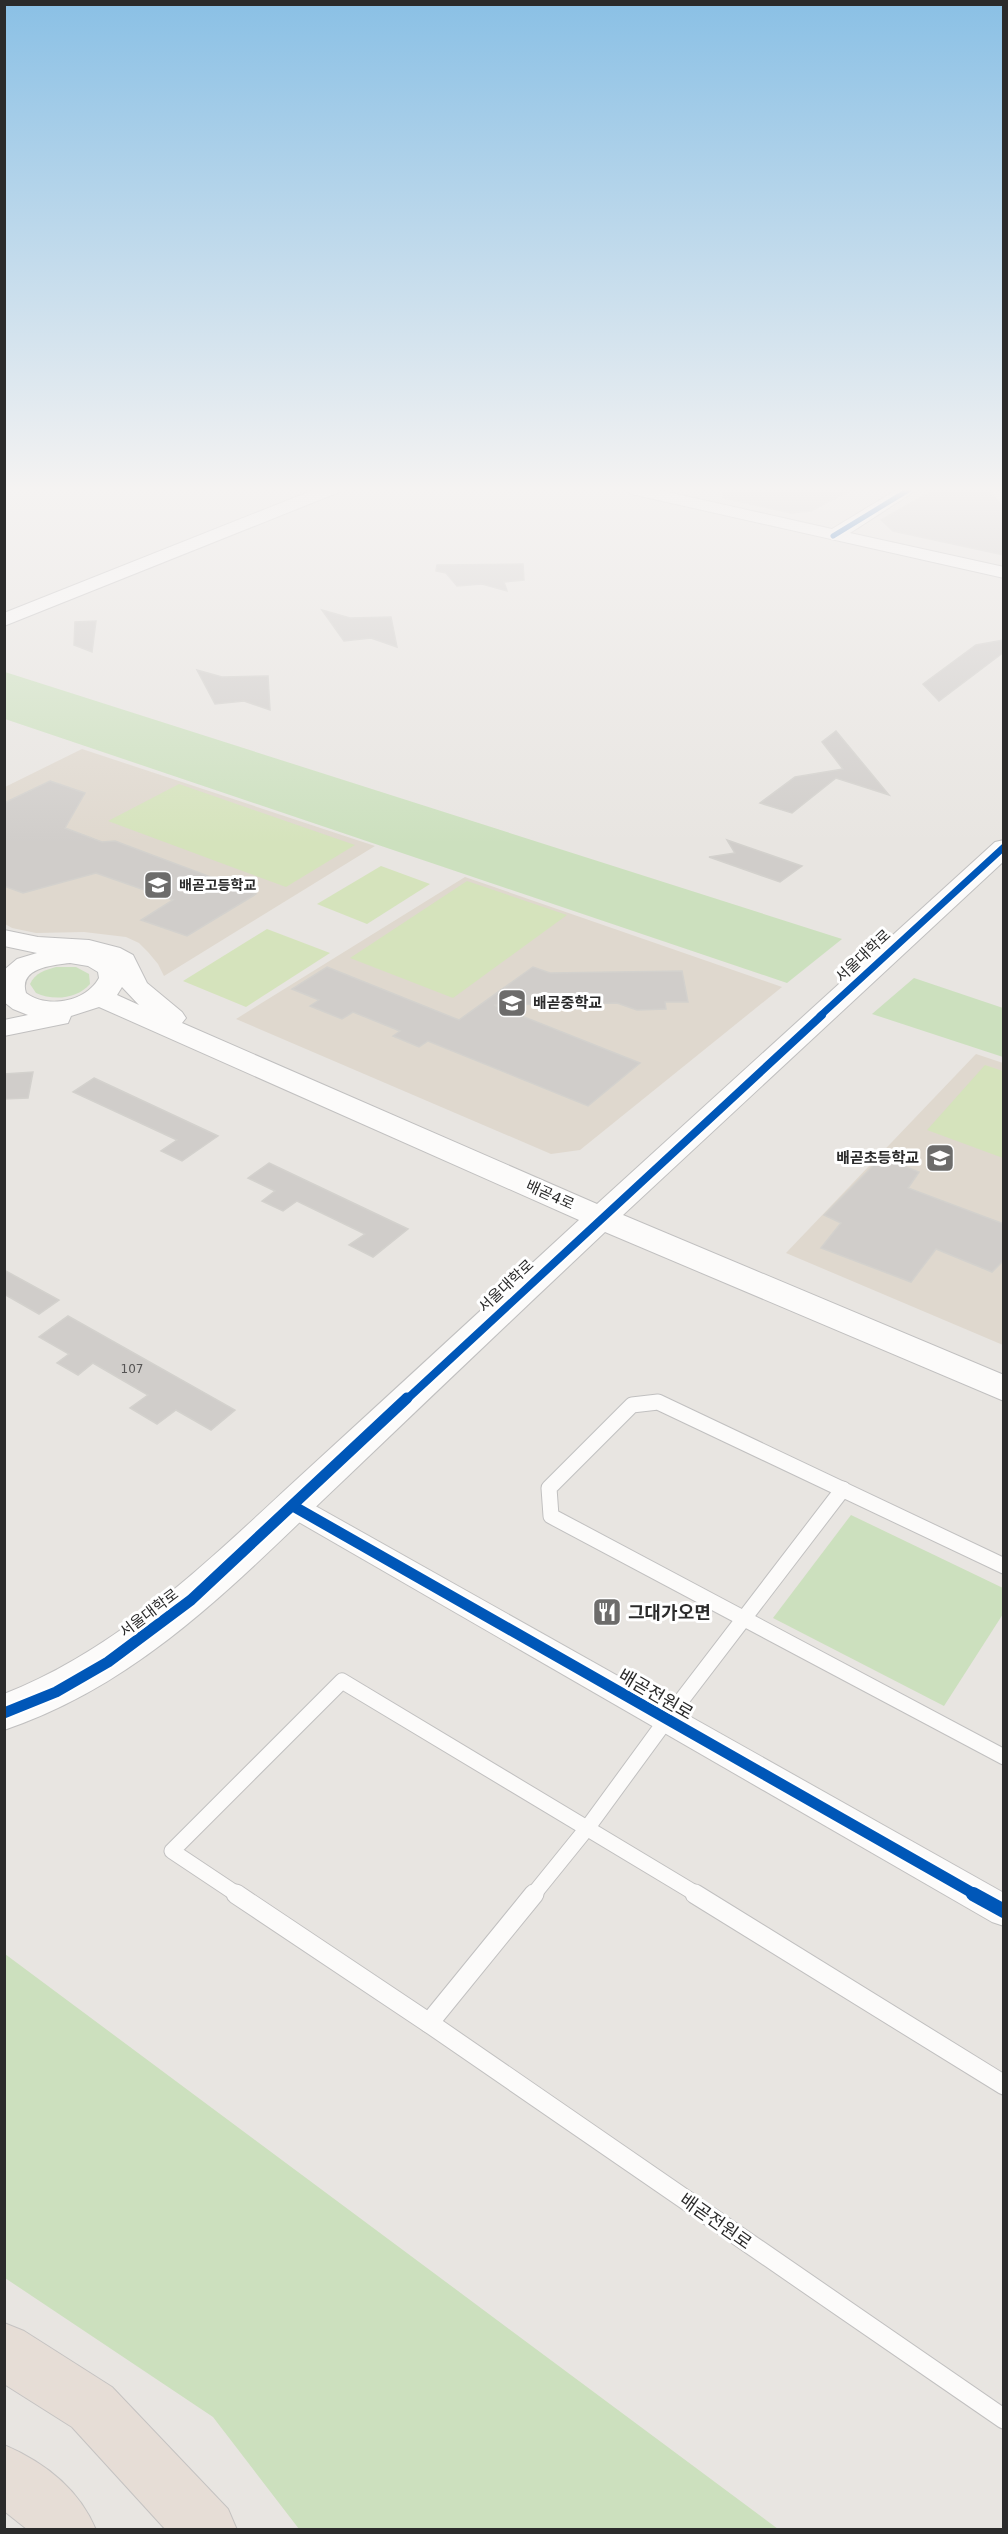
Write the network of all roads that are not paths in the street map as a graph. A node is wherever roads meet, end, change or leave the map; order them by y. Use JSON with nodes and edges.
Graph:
{"nodes":[{"id":1,"x":36,"y":607,"type":"edge"},
{"id":2,"x":4,"y":620,"type":"edge"},
{"id":3,"x":1004,"y":847,"type":"edge"},
{"id":4,"x":4,"y":938,"type":"edge"},
{"id":5,"x":4,"y":948,"type":"edge"},
{"id":6,"x":52,"y":957,"type":"junction"},
{"id":7,"x":9,"y":988,"type":"edge"},
{"id":8,"x":99,"y":997,"type":"junction"},
{"id":9,"x":4,"y":1028,"type":"edge"},
{"id":10,"x":201,"y":1042,"type":"junction"},
{"id":11,"x":601,"y":1218,"type":"junction"},
{"id":12,"x":1004,"y":1389,"type":"edge"},
{"id":13,"x":843,"y":1490,"type":"junction"},
{"id":14,"x":293,"y":1506,"type":"junction"},
{"id":15,"x":1004,"y":1566,"type":"edge"},
{"id":16,"x":745,"y":1620,"type":"junction"},
{"id":17,"x":4,"y":1713,"type":"edge"},
{"id":18,"x":667,"y":1719,"type":"junction"},
{"id":19,"x":1004,"y":1757,"type":"edge"},
{"id":20,"x":588,"y":1827,"type":"junction"},
{"id":21,"x":1004,"y":1911,"type":"edge"},
{"id":22,"x":429,"y":2023,"type":"junction"},
{"id":23,"x":1004,"y":2085,"type":"edge"},
{"id":24,"x":4,"y":2351,"type":"edge"},
{"id":25,"x":1004,"y":2419,"type":"edge"},
{"id":26,"x":4,"y":2474,"type":"edge"},
{"id":27,"x":66,"y":2529,"type":"edge"},
{"id":28,"x":207,"y":2529,"type":"edge"}],
"edges":[{"from":1,"to":2,"type":"main road"},
{"from":3,"to":11,"type":"main road","name":"서울대학로"},
{"from":4,"to":10,"type":"main road"},
{"from":5,"to":6,"type":"main road"},
{"from":6,"to":7,"type":"main road"},
{"from":6,"to":8,"type":"main road"},
{"from":7,"to":8,"type":"main road"},
{"from":8,"to":10,"type":"main road","name":"배곧4로"},
{"from":9,"to":10,"type":"main road"},
{"from":10,"to":11,"type":"main road","name":"배곧4로"},
{"from":11,"to":12,"type":"main road","name":"배곧4로"},
{"from":11,"to":14,"type":"main road","name":"서울대학로"},
{"from":13,"to":15,"type":"lane"},
{"from":13,"to":16,"type":"lane","name":"배곧전원로"},
{"from":13,"to":16,"type":"lane"},
{"from":14,"to":17,"type":"main road","name":"서울대학로"},
{"from":14,"to":18,"type":"street","name":"배곧전원로"},
{"from":16,"to":18,"type":"lane","name":"배곧전원로"},
{"from":16,"to":19,"type":"lane"},
{"from":18,"to":20,"type":"lane","name":"배곧전원로"},
{"from":18,"to":21,"type":"street","name":"배곧전원로"},
{"from":20,"to":22,"type":"lane","name":"배곧전원로"},
{"from":20,"to":22,"type":"lane","name":"배곧전원로"},
{"from":20,"to":23,"type":"lane","name":"배곧전원로"},
{"from":22,"to":25,"type":"lane","name":"배곧전원로"},
{"from":24,"to":28,"type":"highway"},
{"from":26,"to":27,"type":"highway"}]}
